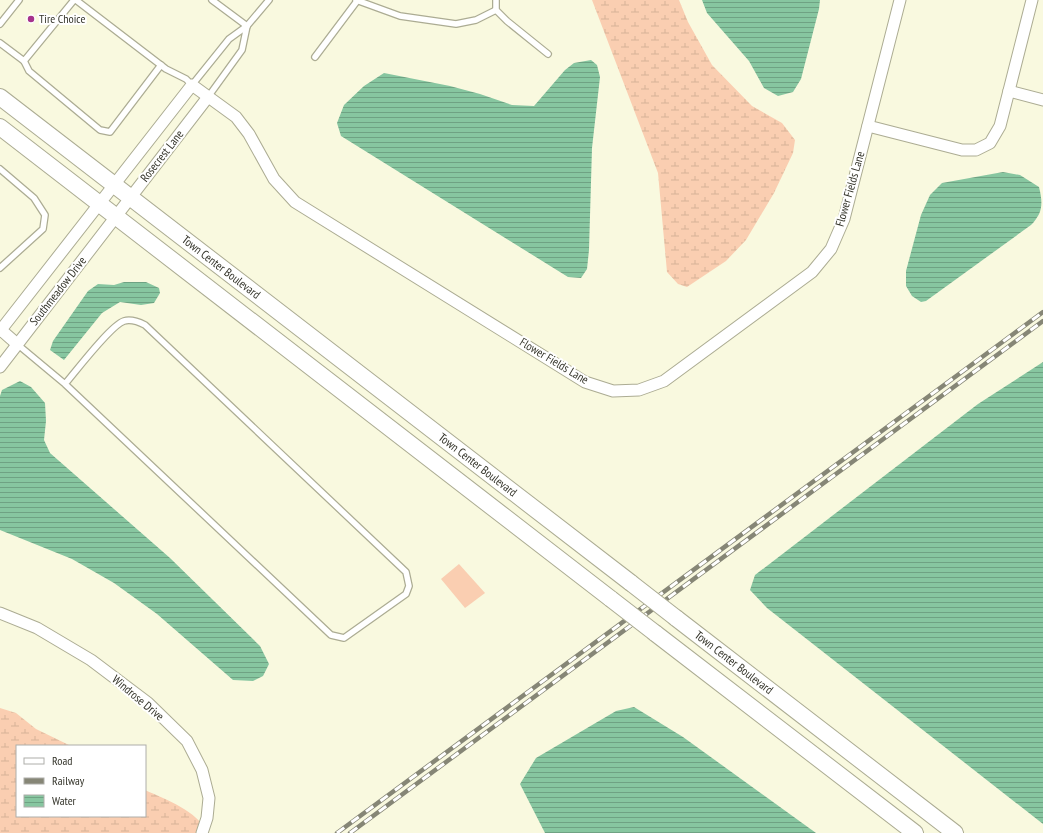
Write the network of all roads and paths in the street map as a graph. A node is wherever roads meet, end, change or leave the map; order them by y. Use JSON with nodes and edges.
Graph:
{"nodes":[{"id":1,"x":19,"y":0,"type":"edge"},
{"id":2,"x":75,"y":0,"type":"edge"},
{"id":3,"x":212,"y":0,"type":"edge"},
{"id":4,"x":269,"y":0,"type":"edge"},
{"id":5,"x":357,"y":0,"type":"edge"},
{"id":6,"x":496,"y":0,"type":"edge"},
{"id":7,"x":900,"y":0,"type":"edge"},
{"id":8,"x":1032,"y":0,"type":"edge"},
{"id":9,"x":496,"y":10,"type":"junction"},
{"id":10,"x":0,"y":24,"type":"edge"},
{"id":11,"x":247,"y":26,"type":"junction"},
{"id":12,"x":0,"y":43,"type":"edge"},
{"id":13,"x":548,"y":54,"type":"dead end"},
{"id":14,"x":315,"y":57,"type":"dead end"},
{"id":15,"x":24,"y":61,"type":"junction"},
{"id":16,"x":161,"y":65,"type":"junction"},
{"id":17,"x":192,"y":85,"type":"junction"},
{"id":18,"x":1009,"y":90,"type":"junction"},
{"id":19,"x":0,"y":97,"type":"edge"},
{"id":20,"x":208,"y":97,"type":"junction"},
{"id":21,"x":1043,"y":100,"type":"edge"},
{"id":22,"x":868,"y":126,"type":"junction"},
{"id":23,"x":0,"y":127,"type":"edge"},
{"id":24,"x":0,"y":169,"type":"edge"},
{"id":25,"x":114,"y":185,"type":"junction"},
{"id":26,"x":130,"y":197,"type":"junction"},
{"id":27,"x":100,"y":204,"type":"junction"},
{"id":28,"x":116,"y":216,"type":"junction"},
{"id":29,"x":0,"y":268,"type":"edge"},
{"id":30,"x":0,"y":331,"type":"edge"},
{"id":31,"x":17,"y":344,"type":"junction"},
{"id":32,"x":0,"y":367,"type":"edge"},
{"id":33,"x":65,"y":384,"type":"junction"},
{"id":34,"x":0,"y":613,"type":"edge"},
{"id":35,"x":202,"y":833,"type":"edge"},
{"id":36,"x":915,"y":833,"type":"edge"},
{"id":37,"x":955,"y":833,"type":"edge"}],
"edges":[{"from":1,"to":10,"type":"lane"},
{"from":2,"to":15,"type":"lane"},
{"from":2,"to":16,"type":"lane"},
{"from":3,"to":11,"type":"lane"},
{"from":4,"to":11,"type":"lane"},
{"from":5,"to":9,"type":"lane"},
{"from":5,"to":14,"type":"lane"},
{"from":6,"to":9,"type":"lane"},
{"from":7,"to":22,"type":"street","name":"Flower Fields Lane"},
{"from":8,"to":18,"type":"street"},
{"from":9,"to":13,"type":"lane"},
{"from":11,"to":17,"type":"lane"},
{"from":11,"to":20,"type":"lane"},
{"from":12,"to":15,"type":"lane"},
{"from":15,"to":16,"type":"lane"},
{"from":16,"to":17,"type":"lane"},
{"from":17,"to":20,"type":"street","name":"Flower Fields Lane"},
{"from":17,"to":25,"type":"street","name":"Rosecrest Lane"},
{"from":18,"to":21,"type":"street"},
{"from":18,"to":22,"type":"street"},
{"from":19,"to":25,"type":"main road","name":"Town Center Boulevard"},
{"from":20,"to":22,"type":"street","name":"Flower Fields Lane"},
{"from":20,"to":26,"type":"street","name":"Rosecrest Lane"},
{"from":23,"to":27,"type":"main road","name":"Town Center Boulevard"},
{"from":24,"to":29,"type":"lane"},
{"from":25,"to":26,"type":"main road","name":"Town Center Boulevard"},
{"from":25,"to":27,"type":"street","name":"Southmeadow Drive"},
{"from":26,"to":28,"type":"street","name":"Rosecrest Lane"},
{"from":26,"to":37,"type":"main road","name":"Town Center Boulevard","bridge":true},
{"from":27,"to":28,"type":"main road","name":"Town Center Boulevard"},
{"from":27,"to":30,"type":"street","name":"Southmeadow Drive"},
{"from":28,"to":31,"type":"street","name":"Southmeadow Drive"},
{"from":28,"to":36,"type":"main road","name":"Town Center Boulevard","bridge":true},
{"from":30,"to":31,"type":"street"},
{"from":31,"to":32,"type":"street","name":"Southmeadow Drive"},
{"from":31,"to":33,"type":"lane"},
{"from":33,"to":33,"type":"lane"},
{"from":34,"to":35,"type":"street","name":"Windrose Drive"}]}
